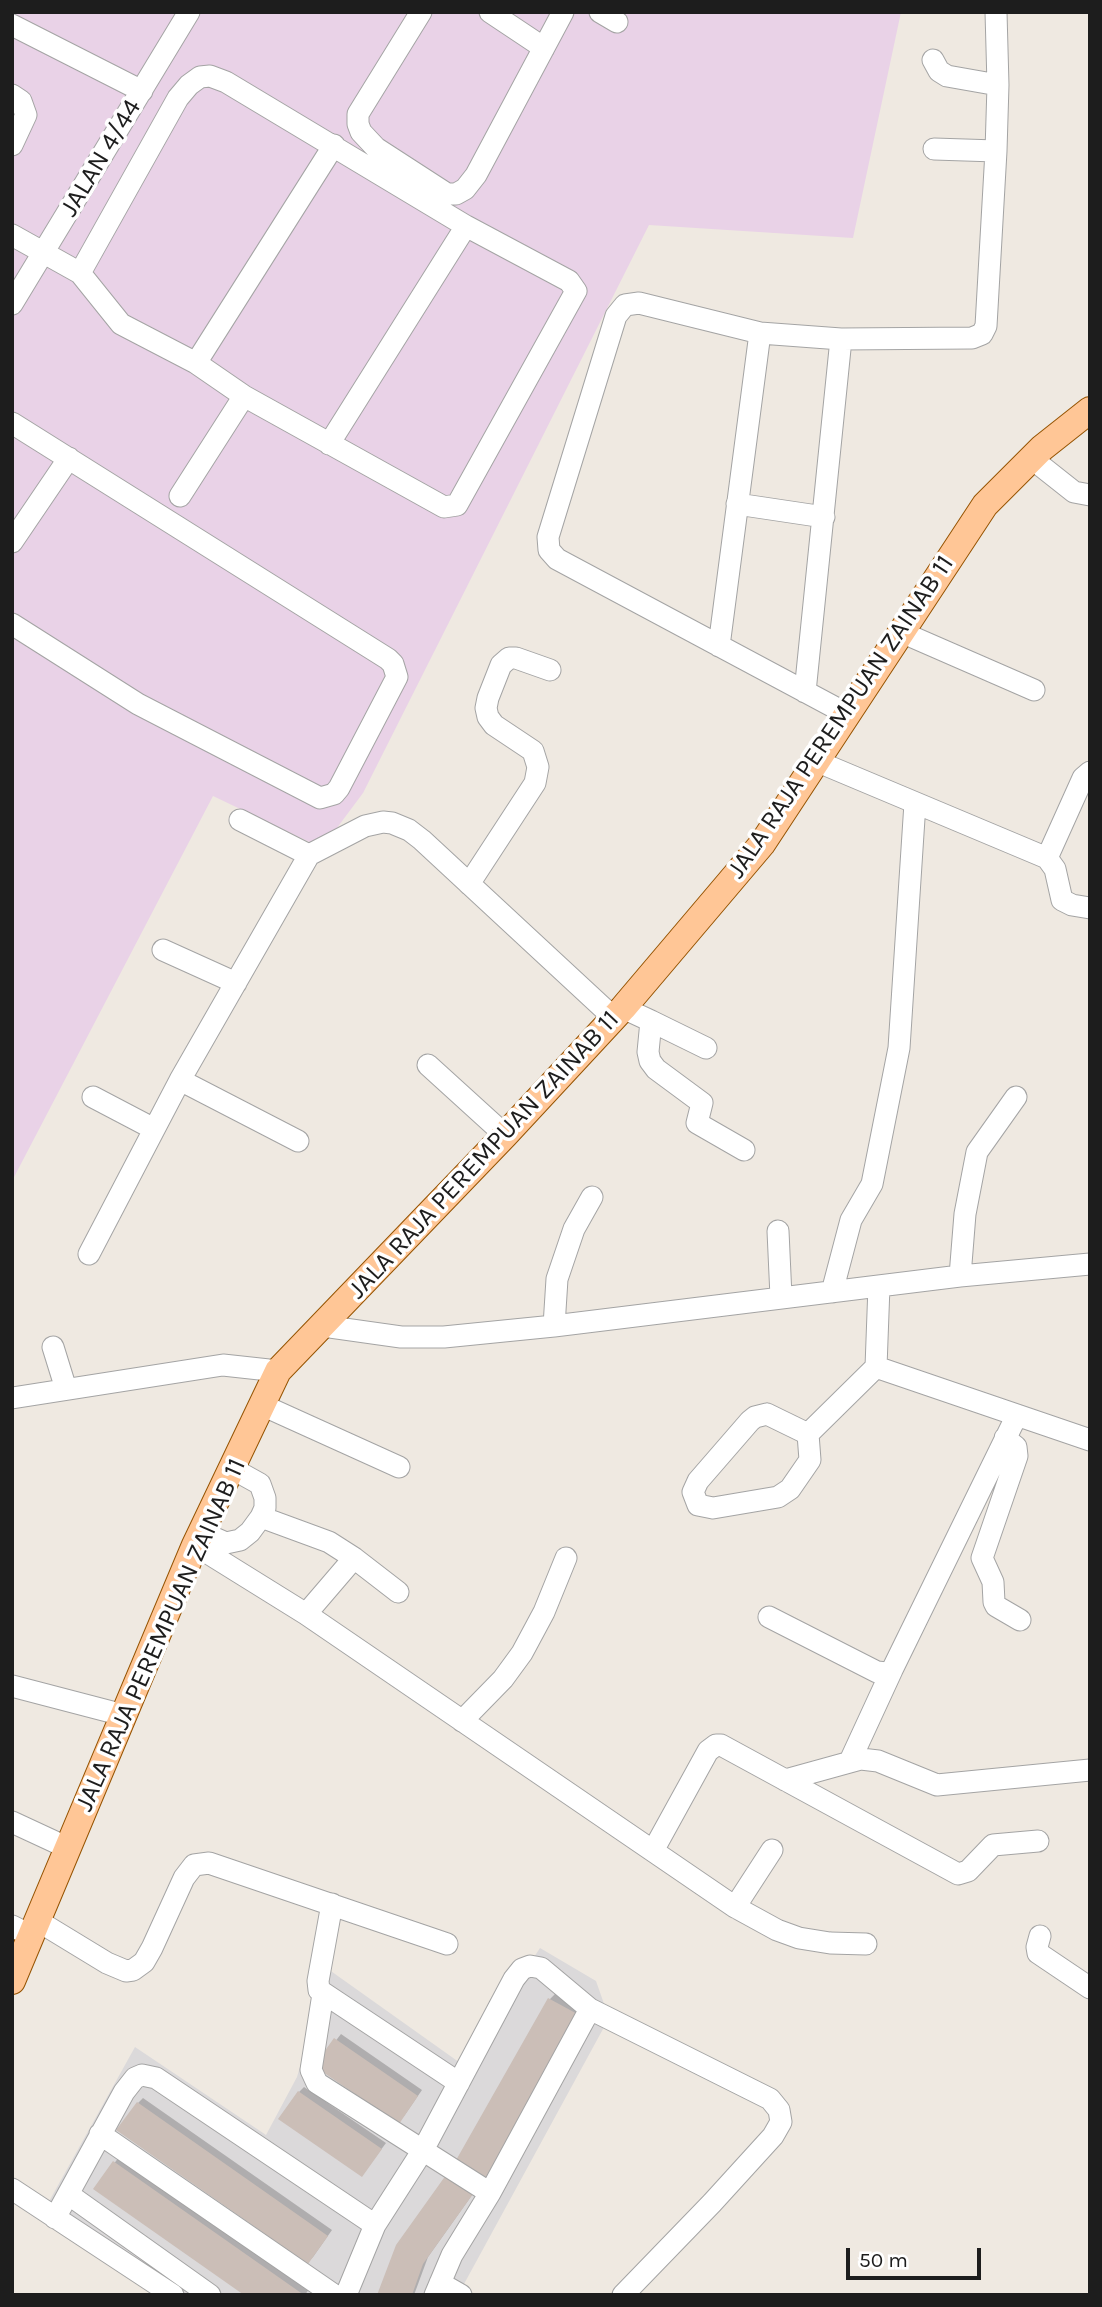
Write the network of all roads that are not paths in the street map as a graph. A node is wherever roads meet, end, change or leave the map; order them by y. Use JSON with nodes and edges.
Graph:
{"nodes":[{"id":1,"x":189,"y":12,"type":"edge"},
{"id":2,"x":421,"y":12,"type":"edge"},
{"id":3,"x":490,"y":12,"type":"edge"},
{"id":4,"x":563,"y":12,"type":"edge"},
{"id":5,"x":996,"y":12,"type":"edge"},
{"id":6,"x":12,"y":25,"type":"edge"},
{"id":7,"x":544,"y":48,"type":"junction"},
{"id":8,"x":933,"y":60,"type":"dead end"},
{"id":9,"x":998,"y":85,"type":"junction"},
{"id":10,"x":142,"y":91,"type":"junction"},
{"id":11,"x":12,"y":95,"type":"edge"},
{"id":12,"x":12,"y":145,"type":"edge"},
{"id":13,"x":334,"y":145,"type":"junction"},
{"id":14,"x":934,"y":149,"type":"dead end"},
{"id":15,"x":996,"y":151,"type":"junction"},
{"id":16,"x":467,"y":226,"type":"junction"},
{"id":17,"x":12,"y":235,"type":"edge"},
{"id":18,"x":44,"y":252,"type":"junction"},
{"id":19,"x":80,"y":273,"type":"junction"},
{"id":20,"x":12,"y":304,"type":"edge"},
{"id":21,"x":760,"y":333,"type":"junction"},
{"id":22,"x":841,"y":339,"type":"junction"},
{"id":23,"x":196,"y":363,"type":"junction"},
{"id":24,"x":244,"y":396,"type":"junction"},
{"id":25,"x":1090,"y":410,"type":"edge"},
{"id":26,"x":12,"y":423,"type":"edge"},
{"id":27,"x":329,"y":444,"type":"junction"},
{"id":28,"x":69,"y":458,"type":"junction"},
{"id":29,"x":1031,"y":458,"type":"junction"},
{"id":30,"x":1090,"y":495,"type":"edge"},
{"id":31,"x":180,"y":496,"type":"dead end"},
{"id":32,"x":737,"y":504,"type":"junction"},
{"id":33,"x":824,"y":517,"type":"junction"},
{"id":34,"x":12,"y":542,"type":"edge"},
{"id":35,"x":12,"y":624,"type":"edge"},
{"id":36,"x":901,"y":632,"type":"junction"},
{"id":37,"x":719,"y":646,"type":"junction"},
{"id":38,"x":550,"y":670,"type":"dead end"},
{"id":39,"x":1034,"y":690,"type":"dead end"},
{"id":40,"x":805,"y":692,"type":"junction"},
{"id":41,"x":847,"y":714,"type":"junction"},
{"id":42,"x":816,"y":761,"type":"junction"},
{"id":43,"x":1090,"y":772,"type":"edge"},
{"id":44,"x":915,"y":803,"type":"junction"},
{"id":45,"x":240,"y":820,"type":"dead end"},
{"id":46,"x":309,"y":855,"type":"junction"},
{"id":47,"x":1047,"y":858,"type":"junction"},
{"id":48,"x":470,"y":884,"type":"junction"},
{"id":49,"x":1090,"y":908,"type":"edge"},
{"id":50,"x":163,"y":950,"type":"dead end"},
{"id":51,"x":236,"y":983,"type":"junction"},
{"id":52,"x":619,"y":1013,"type":"junction"},
{"id":53,"x":651,"y":1021,"type":"junction"},
{"id":54,"x":706,"y":1048,"type":"dead end"},
{"id":55,"x":428,"y":1065,"type":"dead end"},
{"id":56,"x":180,"y":1080,"type":"junction"},
{"id":57,"x":93,"y":1097,"type":"dead end"},
{"id":58,"x":1016,"y":1097,"type":"dead end"},
{"id":59,"x":155,"y":1129,"type":"junction"},
{"id":60,"x":505,"y":1135,"type":"junction"},
{"id":61,"x":298,"y":1141,"type":"dead end"},
{"id":62,"x":744,"y":1150,"type":"dead end"},
{"id":63,"x":592,"y":1197,"type":"dead end"},
{"id":64,"x":779,"y":1231,"type":"dead end"},
{"id":65,"x":89,"y":1254,"type":"dead end"},
{"id":66,"x":1090,"y":1264,"type":"edge"},
{"id":67,"x":960,"y":1276,"type":"junction"},
{"id":68,"x":879,"y":1286,"type":"junction"},
{"id":69,"x":832,"y":1292,"type":"junction"},
{"id":70,"x":781,"y":1297,"type":"junction"},
{"id":71,"x":323,"y":1326,"type":"junction"},
{"id":72,"x":554,"y":1326,"type":"junction"},
{"id":73,"x":53,"y":1347,"type":"dead end"},
{"id":74,"x":876,"y":1367,"type":"junction"},
{"id":75,"x":278,"y":1371,"type":"junction"},
{"id":76,"x":66,"y":1390,"type":"junction"},
{"id":77,"x":12,"y":1398,"type":"edge"},
{"id":78,"x":262,"y":1405,"type":"junction"},
{"id":79,"x":1017,"y":1415,"type":"junction"},
{"id":80,"x":808,"y":1434,"type":"junction"},
{"id":81,"x":1005,"y":1438,"type":"junction"},
{"id":82,"x":1090,"y":1440,"type":"edge"},
{"id":83,"x":399,"y":1467,"type":"dead end"},
{"id":84,"x":233,"y":1469,"type":"junction"},
{"id":85,"x":261,"y":1517,"type":"junction"},
{"id":86,"x":198,"y":1539,"type":"junction"},
{"id":87,"x":954,"y":1544,"type":"junction"},
{"id":88,"x":354,"y":1558,"type":"junction"},
{"id":89,"x":566,"y":1558,"type":"dead end"},
{"id":90,"x":982,"y":1558,"type":"junction"},
{"id":91,"x":398,"y":1592,"type":"dead end"},
{"id":92,"x":306,"y":1614,"type":"junction"},
{"id":93,"x":769,"y":1616,"type":"dead end"},
{"id":94,"x":1020,"y":1620,"type":"dead end"},
{"id":95,"x":892,"y":1670,"type":"junction"},
{"id":96,"x":12,"y":1686,"type":"edge"},
{"id":97,"x":123,"y":1715,"type":"junction"},
{"id":98,"x":462,"y":1721,"type":"junction"},
{"id":99,"x":850,"y":1761,"type":"junction"},
{"id":100,"x":1090,"y":1770,"type":"edge"},
{"id":101,"x":785,"y":1780,"type":"junction"},
{"id":102,"x":12,"y":1822,"type":"edge"},
{"id":103,"x":1038,"y":1841,"type":"dead end"},
{"id":104,"x":68,"y":1848,"type":"junction"},
{"id":105,"x":654,"y":1849,"type":"junction"},
{"id":106,"x":772,"y":1850,"type":"dead end"},
{"id":107,"x":332,"y":1904,"type":"junction"},
{"id":108,"x":736,"y":1907,"type":"junction"},
{"id":109,"x":27,"y":1928,"type":"edge"},
{"id":110,"x":1041,"y":1936,"type":"dead end"},
{"id":111,"x":447,"y":1944,"type":"dead end"},
{"id":112,"x":866,"y":1944,"type":"dead end"},
{"id":113,"x":12,"y":1982,"type":"edge"},
{"id":114,"x":1090,"y":1988,"type":"edge"},
{"id":115,"x":323,"y":1994,"type":"junction"},
{"id":116,"x":590,"y":2009,"type":"junction"},
{"id":117,"x":459,"y":2083,"type":"junction"},
{"id":118,"x":100,"y":2134,"type":"junction"},
{"id":119,"x":423,"y":2150,"type":"junction"},
{"id":120,"x":12,"y":2189,"type":"edge"},
{"id":121,"x":490,"y":2193,"type":"junction"},
{"id":122,"x":68,"y":2194,"type":"junction"},
{"id":123,"x":55,"y":2218,"type":"junction"},
{"id":124,"x":375,"y":2225,"type":"junction"},
{"id":125,"x":437,"y":2289,"type":"edge"},
{"id":126,"x":173,"y":2295,"type":"edge"},
{"id":127,"x":210,"y":2295,"type":"edge"},
{"id":128,"x":334,"y":2295,"type":"edge"},
{"id":129,"x":346,"y":2295,"type":"edge"},
{"id":130,"x":461,"y":2295,"type":"edge"},
{"id":131,"x":623,"y":2295,"type":"edge"}],
"edges":[{"from":1,"to":10,"type":"street","name":"JALAN 4/44"},
{"from":2,"to":7,"type":"street"},
{"from":3,"to":7,"type":"street"},
{"from":4,"to":7,"type":"street"},
{"from":5,"to":9,"type":"street"},
{"from":6,"to":10,"type":"street"},
{"from":8,"to":9,"type":"street"},
{"from":9,"to":15,"type":"street"},
{"from":10,"to":18,"type":"street","name":"JALAN 4/44"},
{"from":11,"to":12,"type":"street"},
{"from":13,"to":16,"type":"street"},
{"from":13,"to":19,"type":"street"},
{"from":13,"to":23,"type":"street"},
{"from":14,"to":15,"type":"street"},
{"from":15,"to":22,"type":"street"},
{"from":16,"to":27,"type":"street"},
{"from":16,"to":27,"type":"street"},
{"from":17,"to":18,"type":"street"},
{"from":18,"to":19,"type":"street"},
{"from":18,"to":20,"type":"street","name":"JALAN 4/44"},
{"from":19,"to":23,"type":"street"},
{"from":21,"to":22,"type":"street"},
{"from":21,"to":32,"type":"street"},
{"from":21,"to":37,"type":"street"},
{"from":22,"to":33,"type":"street"},
{"from":23,"to":24,"type":"street"},
{"from":24,"to":27,"type":"street"},
{"from":24,"to":31,"type":"street"},
{"from":25,"to":29,"type":"main road","name":"JALA RAJA PEREMPUAN ZAINAB 11"},
{"from":26,"to":28,"type":"street"},
{"from":28,"to":34,"type":"street"},
{"from":28,"to":35,"type":"street"},
{"from":29,"to":30,"type":"street"},
{"from":29,"to":36,"type":"main road","name":"JALA RAJA PEREMPUAN ZAINAB 11"},
{"from":32,"to":33,"type":"street"},
{"from":32,"to":37,"type":"street"},
{"from":33,"to":40,"type":"street"},
{"from":36,"to":39,"type":"street"},
{"from":36,"to":41,"type":"main road","name":"JALA RAJA PEREMPUAN ZAINAB 11"},
{"from":37,"to":40,"type":"street"},
{"from":38,"to":48,"type":"street"},
{"from":40,"to":41,"type":"street"},
{"from":41,"to":42,"type":"main road","name":"JALA RAJA PEREMPUAN ZAINAB 11"},
{"from":42,"to":44,"type":"street"},
{"from":42,"to":52,"type":"main road","name":"JALA RAJA PEREMPUAN ZAINAB 11"},
{"from":43,"to":47,"type":"street"},
{"from":44,"to":47,"type":"street"},
{"from":44,"to":69,"type":"street"},
{"from":45,"to":46,"type":"street"},
{"from":46,"to":48,"type":"street"},
{"from":46,"to":51,"type":"street"},
{"from":47,"to":49,"type":"street"},
{"from":48,"to":52,"type":"street"},
{"from":50,"to":51,"type":"street"},
{"from":51,"to":56,"type":"street"},
{"from":52,"to":53,"type":"street"},
{"from":52,"to":60,"type":"main road","name":"JALA RAJA PEREMPUAN ZAINAB 11"},
{"from":53,"to":54,"type":"street"},
{"from":53,"to":62,"type":"street"},
{"from":55,"to":60,"type":"street"},
{"from":56,"to":59,"type":"street"},
{"from":56,"to":61,"type":"street"},
{"from":57,"to":59,"type":"street"},
{"from":58,"to":67,"type":"street"},
{"from":59,"to":65,"type":"street"},
{"from":60,"to":71,"type":"main road","name":"JALA RAJA PEREMPUAN ZAINAB 11"},
{"from":63,"to":72,"type":"street"},
{"from":64,"to":70,"type":"street"},
{"from":66,"to":67,"type":"street"},
{"from":67,"to":68,"type":"street"},
{"from":68,"to":69,"type":"street"},
{"from":68,"to":74,"type":"street"},
{"from":69,"to":70,"type":"street"},
{"from":70,"to":72,"type":"street"},
{"from":71,"to":72,"type":"street"},
{"from":71,"to":75,"type":"main road","name":"JALA RAJA PEREMPUAN ZAINAB 11"},
{"from":73,"to":76,"type":"street"},
{"from":74,"to":79,"type":"street"},
{"from":74,"to":80,"type":"street"},
{"from":75,"to":76,"type":"street"},
{"from":75,"to":78,"type":"main road","name":"JALA RAJA PEREMPUAN ZAINAB 11"},
{"from":76,"to":77,"type":"street"},
{"from":78,"to":83,"type":"street"},
{"from":78,"to":84,"type":"main road","name":"JALA RAJA PEREMPUAN ZAINAB 11"},
{"from":79,"to":81,"type":"street"},
{"from":79,"to":82,"type":"street"},
{"from":80,"to":80,"type":"street"},
{"from":81,"to":87,"type":"street"},
{"from":81,"to":90,"type":"street"},
{"from":84,"to":85,"type":"street"},
{"from":84,"to":86,"type":"main road","name":"JALA RAJA PEREMPUAN ZAINAB 11"},
{"from":85,"to":86,"type":"street"},
{"from":85,"to":88,"type":"street"},
{"from":86,"to":92,"type":"street"},
{"from":86,"to":97,"type":"main road","name":"JALA RAJA PEREMPUAN ZAINAB 11"},
{"from":87,"to":90,"type":"street"},
{"from":87,"to":95,"type":"street"},
{"from":88,"to":91,"type":"street"},
{"from":88,"to":92,"type":"street"},
{"from":89,"to":98,"type":"street"},
{"from":90,"to":94,"type":"street"},
{"from":92,"to":98,"type":"street"},
{"from":93,"to":95,"type":"street"},
{"from":95,"to":99,"type":"street"},
{"from":96,"to":97,"type":"street"},
{"from":97,"to":104,"type":"main road","name":"JALA RAJA PEREMPUAN ZAINAB 11"},
{"from":98,"to":105,"type":"street"},
{"from":99,"to":100,"type":"street"},
{"from":99,"to":101,"type":"street"},
{"from":101,"to":103,"type":"street"},
{"from":101,"to":105,"type":"street"},
{"from":102,"to":104,"type":"street"},
{"from":104,"to":109,"type":"main road","name":"JALA RAJA PEREMPUAN ZAINAB 11"},
{"from":105,"to":108,"type":"street"},
{"from":106,"to":108,"type":"street"},
{"from":107,"to":109,"type":"street"},
{"from":107,"to":111,"type":"street"},
{"from":107,"to":115,"type":"street"},
{"from":108,"to":112,"type":"street"},
{"from":109,"to":113,"type":"main road","name":"JALA RAJA PEREMPUAN ZAINAB 11"},
{"from":110,"to":114,"type":"street"},
{"from":115,"to":117,"type":"street"},
{"from":115,"to":119,"type":"street"},
{"from":116,"to":117,"type":"street"},
{"from":116,"to":121,"type":"street"},
{"from":116,"to":131,"type":"street"},
{"from":117,"to":119,"type":"street"},
{"from":118,"to":122,"type":"street"},
{"from":118,"to":124,"type":"street"},
{"from":118,"to":128,"type":"street"},
{"from":119,"to":121,"type":"street"},
{"from":119,"to":124,"type":"street"},
{"from":120,"to":123,"type":"street"},
{"from":121,"to":125,"type":"street"},
{"from":122,"to":123,"type":"street"},
{"from":122,"to":127,"type":"street"},
{"from":123,"to":126,"type":"street"},
{"from":124,"to":129,"type":"street"},
{"from":125,"to":130,"type":"street"}]}
